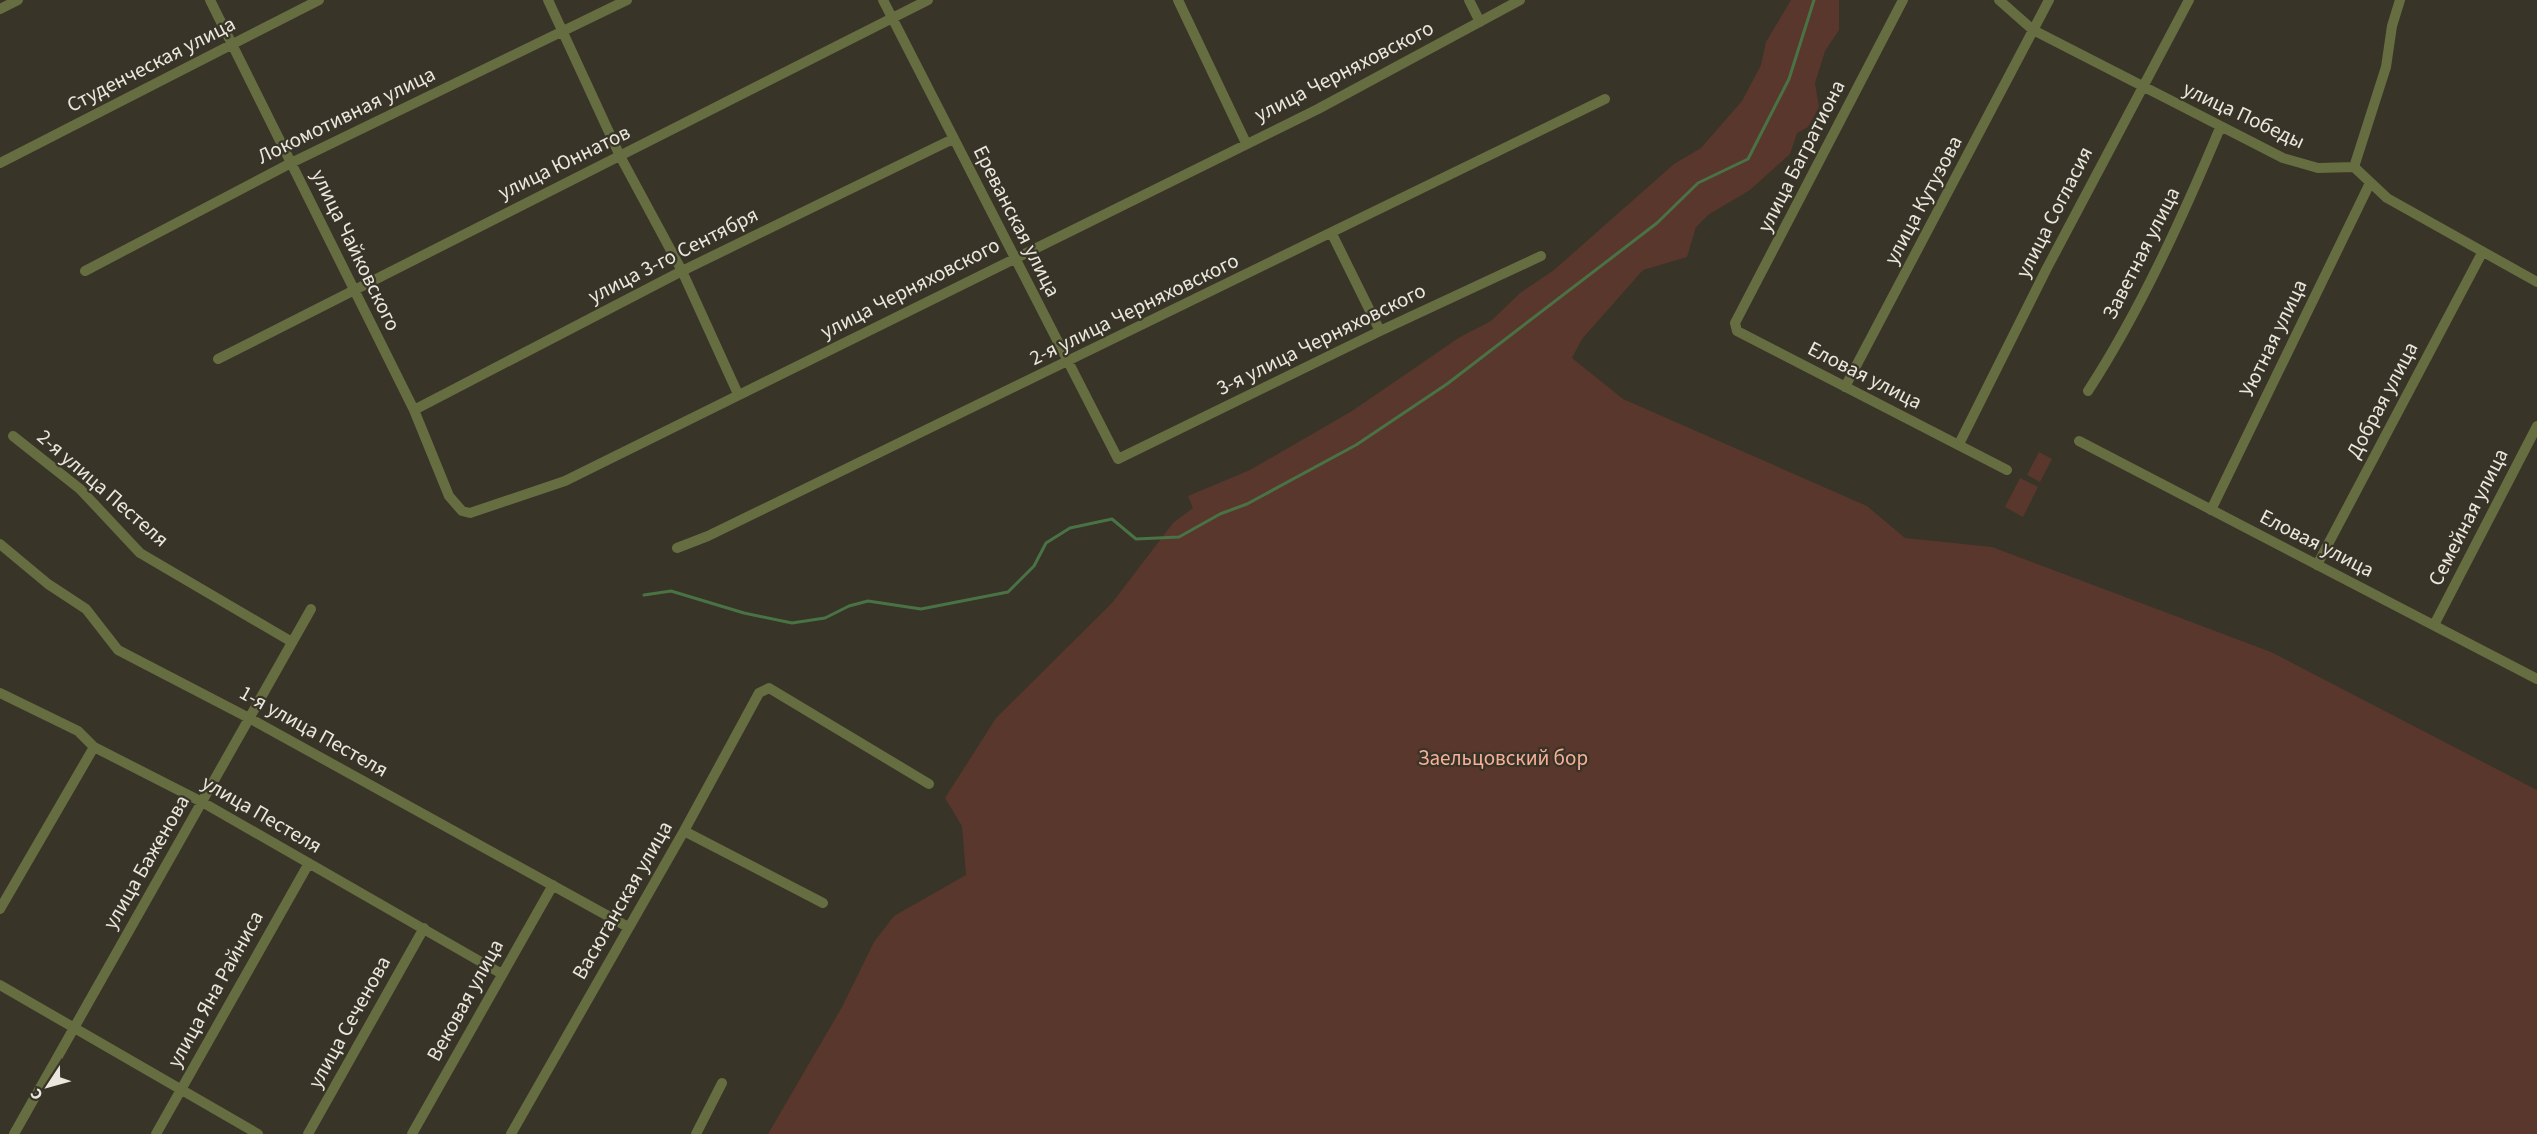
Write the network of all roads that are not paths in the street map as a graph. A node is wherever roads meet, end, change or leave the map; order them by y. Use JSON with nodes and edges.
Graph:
{"nodes":[{"id":1,"x":18,"y":0,"type":"edge"},
{"id":2,"x":210,"y":0,"type":"edge"},
{"id":3,"x":319,"y":0,"type":"edge"},
{"id":4,"x":548,"y":0,"type":"edge"},
{"id":5,"x":627,"y":0,"type":"edge"},
{"id":6,"x":883,"y":0,"type":"edge"},
{"id":7,"x":928,"y":0,"type":"edge"},
{"id":8,"x":1178,"y":0,"type":"edge"},
{"id":9,"x":1469,"y":0,"type":"edge"},
{"id":10,"x":1520,"y":0,"type":"edge"},
{"id":11,"x":1903,"y":0,"type":"edge"},
{"id":12,"x":1999,"y":0,"type":"edge"},
{"id":13,"x":2049,"y":0,"type":"edge"},
{"id":14,"x":2189,"y":0,"type":"edge"},
{"id":15,"x":2400,"y":0,"type":"edge"},
{"id":16,"x":0,"y":9,"type":"edge"},
{"id":17,"x":893,"y":18,"type":"junction"},
{"id":18,"x":1480,"y":22,"type":"junction"},
{"id":19,"x":2033,"y":30,"type":"junction"},
{"id":20,"x":563,"y":31,"type":"junction"},
{"id":21,"x":231,"y":44,"type":"junction"},
{"id":22,"x":2142,"y":87,"type":"junction"},
{"id":23,"x":1605,"y":99,"type":"dead end"},
{"id":24,"x":2220,"y":128,"type":"junction"},
{"id":25,"x":953,"y":139,"type":"junction"},
{"id":26,"x":1246,"y":143,"type":"junction"},
{"id":27,"x":620,"y":156,"type":"junction"},
{"id":28,"x":0,"y":163,"type":"edge"},
{"id":29,"x":291,"y":163,"type":"junction"},
{"id":30,"x":2354,"y":167,"type":"junction"},
{"id":31,"x":2370,"y":183,"type":"junction"},
{"id":32,"x":1332,"y":234,"type":"junction"},
{"id":33,"x":2482,"y":253,"type":"junction"},
{"id":34,"x":1541,"y":256,"type":"dead end"},
{"id":35,"x":1015,"y":257,"type":"junction"},
{"id":36,"x":86,"y":271,"type":"dead end"},
{"id":37,"x":682,"y":271,"type":"junction"},
{"id":38,"x":2537,"y":282,"type":"edge"},
{"id":39,"x":352,"y":289,"type":"junction"},
{"id":40,"x":1380,"y":331,"type":"junction"},
{"id":41,"x":1737,"y":331,"type":"joint"},
{"id":42,"x":218,"y":359,"type":"dead end"},
{"id":43,"x":1068,"y":363,"type":"junction"},
{"id":44,"x":1845,"y":387,"type":"junction"},
{"id":45,"x":2088,"y":391,"type":"dead end"},
{"id":46,"x":738,"y":394,"type":"junction"},
{"id":47,"x":414,"y":410,"type":"junction"},
{"id":48,"x":2537,"y":426,"type":"edge"},
{"id":49,"x":13,"y":436,"type":"dead end"},
{"id":50,"x":2079,"y":441,"type":"dead end"},
{"id":51,"x":1959,"y":444,"type":"junction"},
{"id":52,"x":1118,"y":459,"type":"joint"},
{"id":53,"x":2007,"y":470,"type":"dead end"},
{"id":54,"x":2211,"y":510,"type":"junction"},
{"id":55,"x":470,"y":513,"type":"joint"},
{"id":56,"x":0,"y":544,"type":"edge"},
{"id":57,"x":677,"y":548,"type":"dead end"},
{"id":58,"x":2317,"y":565,"type":"junction"},
{"id":59,"x":311,"y":609,"type":"dead end"},
{"id":60,"x":2434,"y":625,"type":"junction"},
{"id":61,"x":292,"y":642,"type":"junction"},
{"id":62,"x":2537,"y":678,"type":"edge"},
{"id":63,"x":0,"y":693,"type":"edge"},
{"id":64,"x":249,"y":718,"type":"junction"},
{"id":65,"x":94,"y":747,"type":"junction"},
{"id":66,"x":929,"y":784,"type":"dead end"},
{"id":67,"x":202,"y":802,"type":"junction"},
{"id":68,"x":684,"y":831,"type":"junction"},
{"id":69,"x":309,"y":863,"type":"junction"},
{"id":70,"x":553,"y":885,"type":"junction"},
{"id":71,"x":823,"y":903,"type":"dead end"},
{"id":72,"x":0,"y":909,"type":"edge"},
{"id":73,"x":628,"y":927,"type":"junction"},
{"id":74,"x":424,"y":928,"type":"junction"},
{"id":75,"x":502,"y":974,"type":"junction"},
{"id":76,"x":0,"y":985,"type":"edge"},
{"id":77,"x":75,"y":1026,"type":"junction"},
{"id":78,"x":722,"y":1083,"type":"dead end"},
{"id":79,"x":181,"y":1089,"type":"junction"},
{"id":80,"x":14,"y":1134,"type":"edge"},
{"id":81,"x":156,"y":1134,"type":"edge"},
{"id":82,"x":258,"y":1134,"type":"edge"},
{"id":83,"x":308,"y":1134,"type":"edge"},
{"id":84,"x":412,"y":1134,"type":"edge"},
{"id":85,"x":511,"y":1134,"type":"edge"},
{"id":86,"x":696,"y":1134,"type":"edge"}],
"edges":[{"from":1,"to":16,"type":"street"},
{"from":2,"to":21,"type":"street","name":"улица Чайковского"},
{"from":3,"to":21,"type":"street","name":"Студенческая улица"},
{"from":4,"to":20,"type":"street"},
{"from":5,"to":20,"type":"street","name":"Локомотивная улица"},
{"from":6,"to":17,"type":"street","name":"Ереванская улица"},
{"from":7,"to":17,"type":"street","name":"улица Юннатов"},
{"from":8,"to":26,"type":"street"},
{"from":9,"to":18,"type":"street"},
{"from":10,"to":18,"type":"street","name":"улица Черняховского"},
{"from":11,"to":41,"type":"street","name":"улица Багратиона"},
{"from":12,"to":19,"type":"street","name":"улица Победы"},
{"from":13,"to":19,"type":"street","name":"улица Кутузова"},
{"from":14,"to":22,"type":"street","name":"улица Согласия"},
{"from":15,"to":30,"type":"street"},
{"from":17,"to":25,"type":"street","name":"Ереванская улица"},
{"from":17,"to":27,"type":"street","name":"улица Юннатов"},
{"from":18,"to":26,"type":"street","name":"улица Черняховского"},
{"from":19,"to":22,"type":"street","name":"улица Победы"},
{"from":19,"to":44,"type":"street","name":"улица Кутузова"},
{"from":20,"to":27,"type":"street"},
{"from":20,"to":29,"type":"street","name":"Локомотивная улица"},
{"from":21,"to":28,"type":"street","name":"Студенческая улица"},
{"from":21,"to":29,"type":"street","name":"улица Чайковского"},
{"from":22,"to":24,"type":"street","name":"улица Победы"},
{"from":22,"to":51,"type":"street","name":"улица Согласия"},
{"from":23,"to":32,"type":"street","name":"2-я улица Черняховского"},
{"from":24,"to":30,"type":"street","name":"улица Победы"},
{"from":24,"to":45,"type":"street","name":"Заветная улица"},
{"from":25,"to":35,"type":"street","name":"Ереванская улица"},
{"from":25,"to":37,"type":"street","name":"улица 3-го Сентября"},
{"from":26,"to":35,"type":"street","name":"улица Черняховского"},
{"from":27,"to":37,"type":"street"},
{"from":27,"to":39,"type":"street","name":"улица Юннатов"},
{"from":29,"to":36,"type":"street","name":"Локомотивная улица"},
{"from":29,"to":39,"type":"street","name":"улица Чайковского"},
{"from":30,"to":31,"type":"street"},
{"from":31,"to":33,"type":"street"},
{"from":31,"to":54,"type":"street","name":"Уютная улица"},
{"from":32,"to":40,"type":"street"},
{"from":32,"to":43,"type":"street","name":"2-я улица Черняховского"},
{"from":33,"to":38,"type":"street"},
{"from":33,"to":58,"type":"street","name":"Добрая улица"},
{"from":34,"to":40,"type":"street","name":"3-я улица Черняховского"},
{"from":35,"to":43,"type":"street","name":"Ереванская улица"},
{"from":35,"to":46,"type":"street","name":"улица Черняховского"},
{"from":37,"to":46,"type":"street"},
{"from":37,"to":47,"type":"street","name":"улица 3-го Сентября"},
{"from":39,"to":42,"type":"street","name":"улица Юннатов"},
{"from":39,"to":47,"type":"street","name":"улица Чайковского"},
{"from":40,"to":52,"type":"street","name":"3-я улица Черняховского"},
{"from":41,"to":44,"type":"street","name":"Еловая улица"},
{"from":43,"to":52,"type":"street","name":"Ереванская улица"},
{"from":43,"to":57,"type":"street","name":"2-я улица Черняховского"},
{"from":44,"to":51,"type":"street","name":"Еловая улица"},
{"from":46,"to":55,"type":"street","name":"улица Черняховского"},
{"from":47,"to":55,"type":"street","name":"улица Чайковского"},
{"from":48,"to":60,"type":"street","name":"Семейная улица"},
{"from":49,"to":61,"type":"street","name":"2-я улица Пестеля"},
{"from":50,"to":54,"type":"street","name":"Еловая улица"},
{"from":51,"to":53,"type":"street","name":"Еловая улица"},
{"from":54,"to":58,"type":"street","name":"Еловая улица"},
{"from":56,"to":64,"type":"street","name":"1-я улица Пестеля"},
{"from":58,"to":60,"type":"street","name":"Еловая улица"},
{"from":59,"to":61,"type":"street","name":"улица Баженова"},
{"from":60,"to":62,"type":"street","name":"Еловая улица"},
{"from":61,"to":64,"type":"street","name":"улица Баженова"},
{"from":63,"to":65,"type":"street","name":"улица Пестеля"},
{"from":64,"to":67,"type":"street","name":"улица Баженова"},
{"from":64,"to":70,"type":"street","name":"1-я улица Пестеля"},
{"from":65,"to":67,"type":"street","name":"улица Пестеля"},
{"from":65,"to":72,"type":"street"},
{"from":66,"to":68,"type":"street","name":"Васюганская улица"},
{"from":67,"to":69,"type":"street","name":"улица Пестеля"},
{"from":67,"to":77,"type":"street","name":"улица Баженова"},
{"from":68,"to":71,"type":"street"},
{"from":68,"to":73,"type":"street","name":"Васюганская улица"},
{"from":69,"to":74,"type":"street","name":"улица Пестеля"},
{"from":69,"to":79,"type":"street","name":"улица Яна Райниса"},
{"from":70,"to":73,"type":"street","name":"1-я улица Пестеля"},
{"from":70,"to":75,"type":"street","name":"Вековая улица"},
{"from":73,"to":85,"type":"street","name":"Васюганская улица"},
{"from":74,"to":75,"type":"street","name":"улица Пестеля"},
{"from":74,"to":83,"type":"street","name":"улица Сеченова"},
{"from":75,"to":84,"type":"street","name":"Вековая улица"},
{"from":76,"to":77,"type":"street"},
{"from":77,"to":79,"type":"street"},
{"from":77,"to":80,"type":"street","name":"улица Баженова"},
{"from":78,"to":86,"type":"street"},
{"from":79,"to":81,"type":"street","name":"улица Яна Райниса"},
{"from":79,"to":82,"type":"street"}]}
